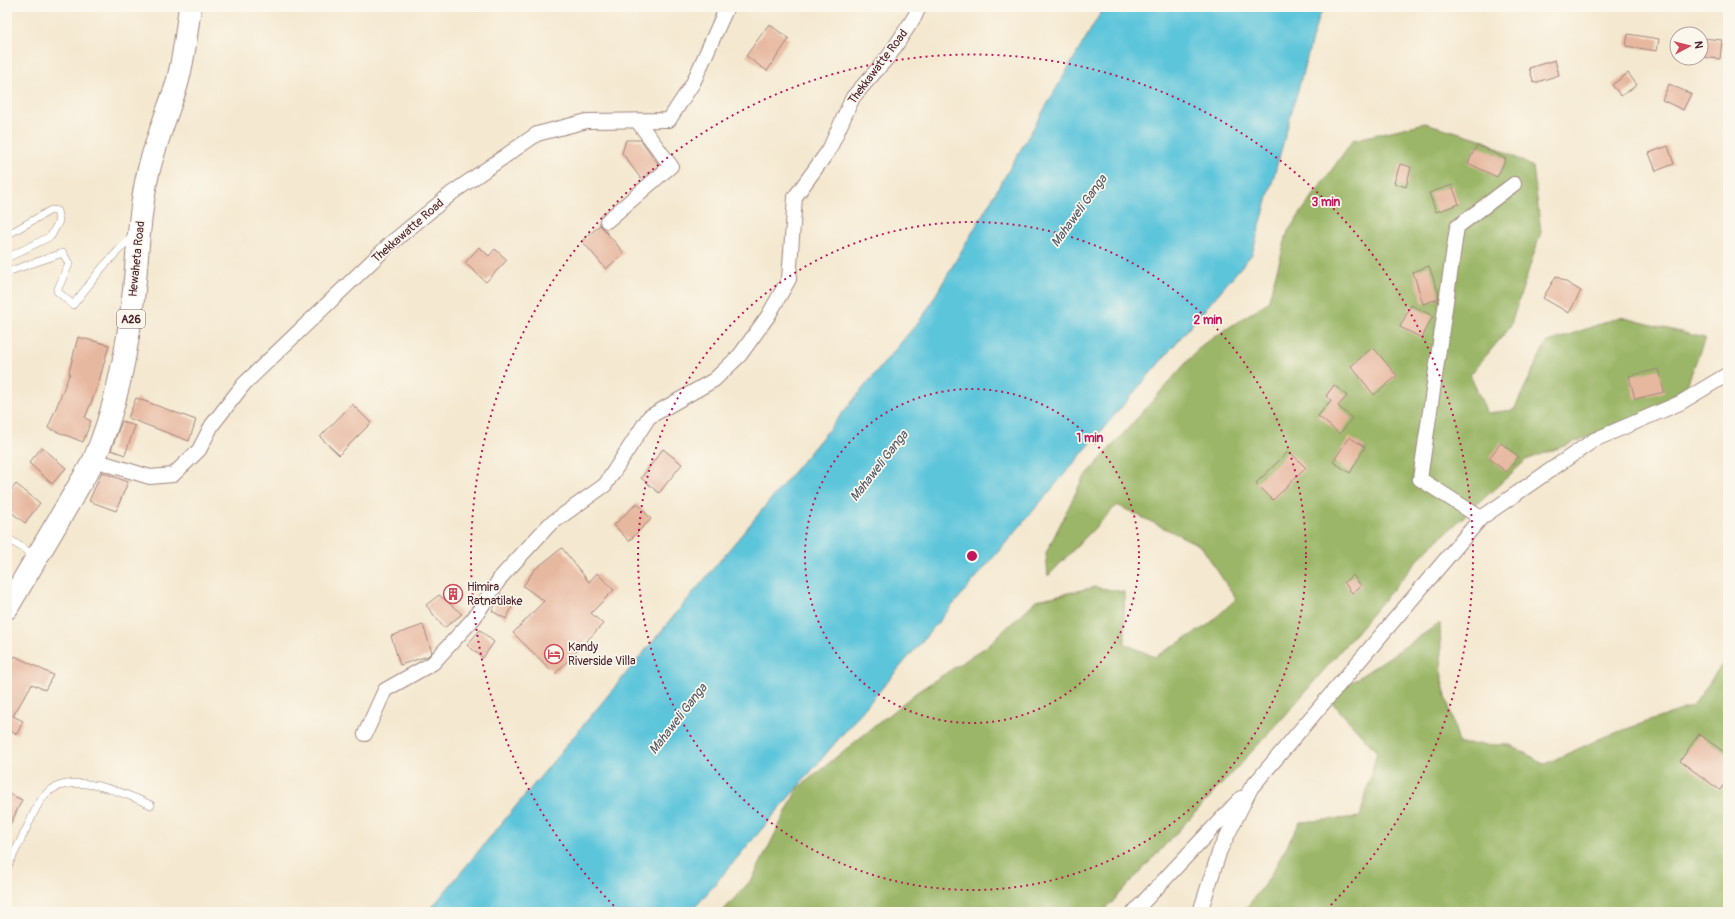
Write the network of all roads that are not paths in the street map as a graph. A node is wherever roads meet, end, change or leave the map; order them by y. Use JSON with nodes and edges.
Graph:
{"nodes":[{"id":1,"x":190,"y":7,"type":"edge"},
{"id":2,"x":727,"y":7,"type":"edge"},
{"id":3,"x":918,"y":7,"type":"edge"},
{"id":4,"x":638,"y":122,"type":"junction"},
{"id":5,"x":1514,"y":184,"type":"dead end"},
{"id":6,"x":607,"y":221,"type":"dead end"},
{"id":7,"x":139,"y":229,"type":"junction"},
{"id":8,"x":7,"y":235,"type":"edge"},
{"id":9,"x":7,"y":258,"type":"edge"},
{"id":10,"x":7,"y":272,"type":"edge"},
{"id":11,"x":1728,"y":374,"type":"edge"},
{"id":12,"x":94,"y":460,"type":"junction"},
{"id":13,"x":1481,"y":518,"type":"junction"},
{"id":14,"x":7,"y":538,"type":"edge"},
{"id":15,"x":37,"y":557,"type":"junction"},
{"id":16,"x":7,"y":608,"type":"edge"},
{"id":17,"x":365,"y":734,"type":"dead end"},
{"id":18,"x":1251,"y":788,"type":"junction"},
{"id":19,"x":151,"y":805,"type":"dead end"},
{"id":20,"x":7,"y":868,"type":"edge"},
{"id":21,"x":1134,"y":912,"type":"edge"},
{"id":22,"x":1200,"y":912,"type":"edge"}],
"edges":[{"from":1,"to":7,"type":"highway","name":"Hewaheta Road","number":"A26"},
{"from":2,"to":4,"type":"street","name":"Thekkawatte Road"},
{"from":3,"to":17,"type":"street","name":"Thekkawatte Road"},
{"from":4,"to":6,"type":"street"},
{"from":4,"to":12,"type":"street","name":"Thekkawatte Road"},
{"from":5,"to":13,"type":"street"},
{"from":7,"to":10,"type":"lane"},
{"from":7,"to":12,"type":"highway","name":"Hewaheta Road","number":"A26"},
{"from":8,"to":9,"type":"lane"},
{"from":11,"to":13,"type":"street"},
{"from":12,"to":15,"type":"highway","name":"Hewaheta Road","number":"A26"},
{"from":13,"to":18,"type":"street"},
{"from":14,"to":15,"type":"lane"},
{"from":15,"to":16,"type":"highway","name":"Hewaheta Road","number":"A26"},
{"from":18,"to":21,"type":"street"},
{"from":18,"to":22,"type":"street"},
{"from":19,"to":20,"type":"lane"}]}
